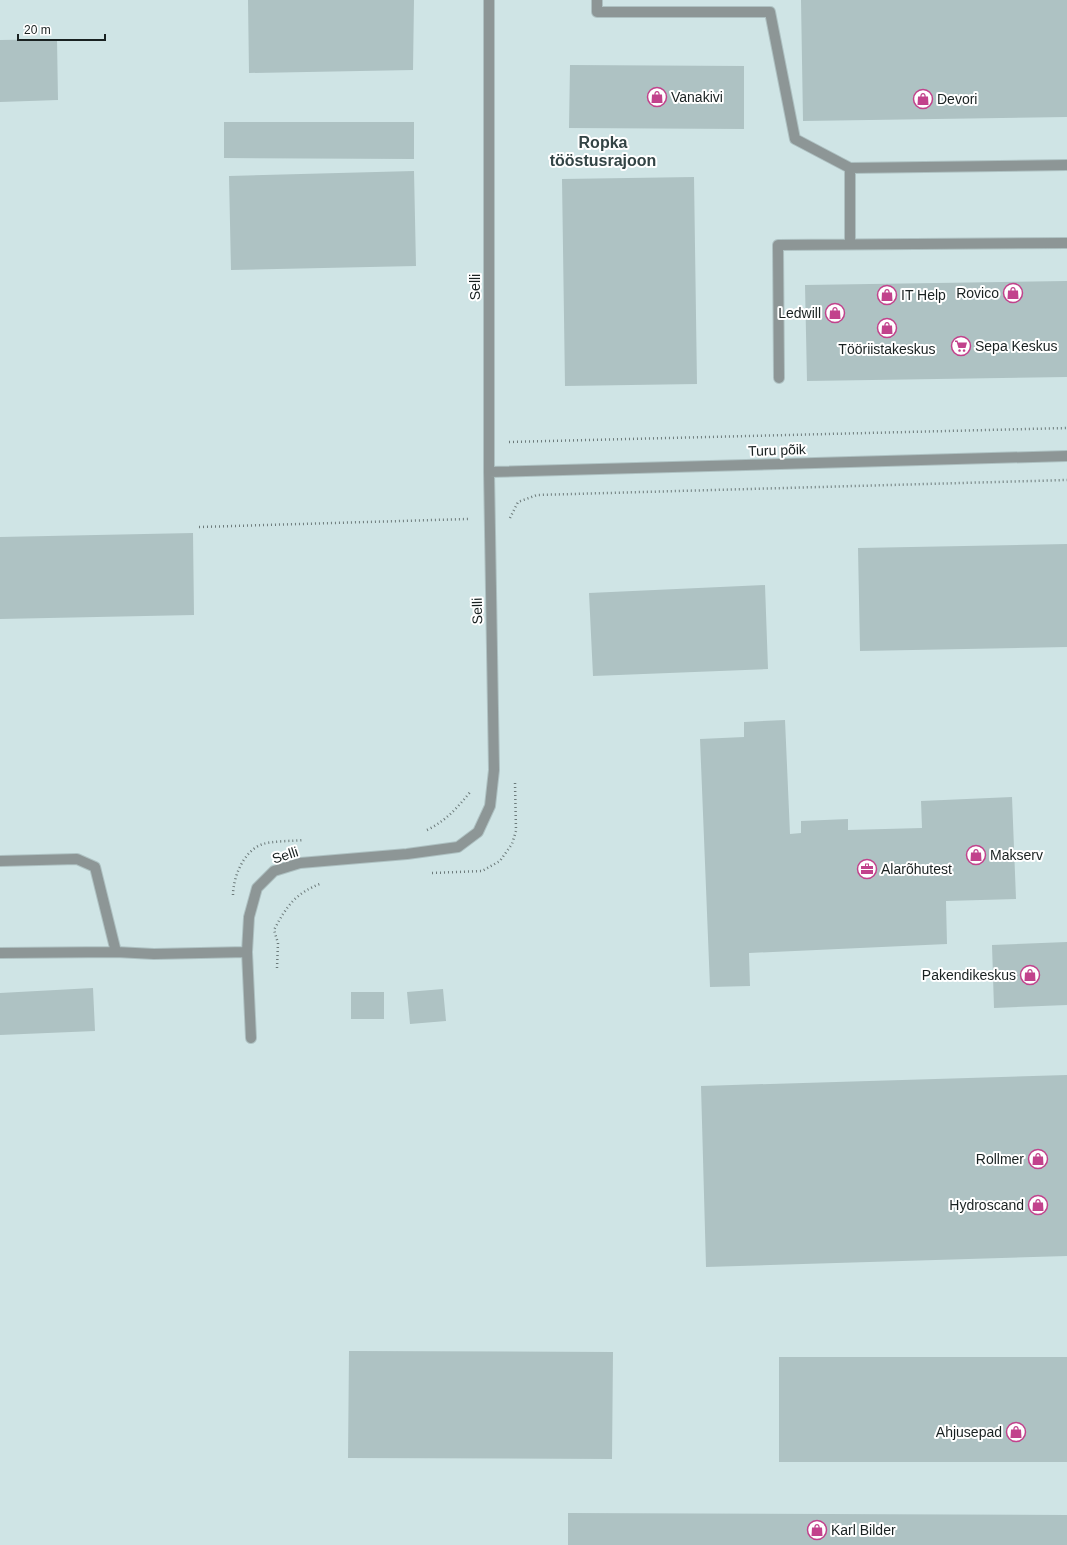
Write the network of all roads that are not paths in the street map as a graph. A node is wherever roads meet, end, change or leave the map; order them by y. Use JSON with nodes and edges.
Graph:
{"nodes":[{"id":1,"x":488,"y":0,"type":"edge"},
{"id":2,"x":597,"y":0,"type":"edge"},
{"id":3,"x":1067,"y":165,"type":"edge"},
{"id":4,"x":850,"y":168,"type":"junction"},
{"id":5,"x":1067,"y":243,"type":"edge"},
{"id":6,"x":850,"y":244,"type":"junction"},
{"id":7,"x":779,"y":378,"type":"dead end"},
{"id":8,"x":1067,"y":456,"type":"edge"},
{"id":9,"x":488,"y":472,"type":"junction"},
{"id":10,"x":0,"y":861,"type":"edge"},
{"id":11,"x":116,"y":952,"type":"junction"},
{"id":12,"x":248,"y":952,"type":"junction"},
{"id":13,"x":0,"y":954,"type":"edge"},
{"id":14,"x":251,"y":1038,"type":"dead end"}],
"edges":[{"from":1,"to":9,"type":"lane","name":"Selli"},
{"from":2,"to":4,"type":"lane"},
{"from":3,"to":4,"type":"lane"},
{"from":4,"to":6,"type":"lane"},
{"from":5,"to":6,"type":"lane"},
{"from":6,"to":7,"type":"lane"},
{"from":8,"to":9,"type":"lane","name":"Turu põik"},
{"from":9,"to":12,"type":"lane","name":"Selli"},
{"from":10,"to":11,"type":"lane"},
{"from":11,"to":12,"type":"lane"},
{"from":11,"to":13,"type":"lane"},
{"from":12,"to":14,"type":"lane","name":"Selli"}]}
